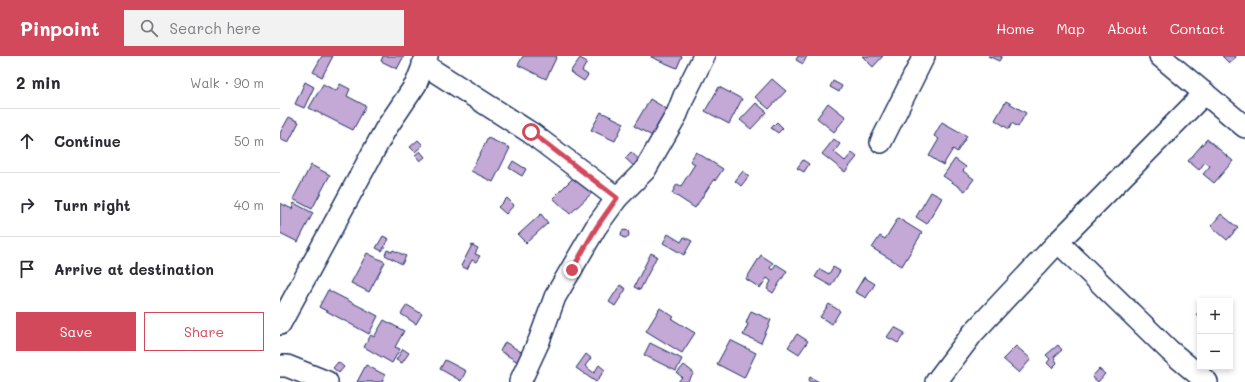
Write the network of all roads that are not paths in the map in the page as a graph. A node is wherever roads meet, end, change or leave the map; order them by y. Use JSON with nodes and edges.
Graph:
{"nodes":[{"id":1,"x":704,"y":56,"type":"edge"},
{"id":2,"x":924,"y":56,"type":"edge"},
{"id":3,"x":1160,"y":56,"type":"edge"},
{"id":4,"x":425,"y":60,"type":"edge"},
{"id":5,"x":1205,"y":93,"type":"junction"},
{"id":6,"x":1245,"y":127,"type":"edge"},
{"id":7,"x":881,"y":142,"type":"dead end"},
{"id":8,"x":617,"y":198,"type":"junction"},
{"id":9,"x":1058,"y":242,"type":"junction"},
{"id":10,"x":280,"y":324,"type":"edge"},
{"id":11,"x":280,"y":366,"type":"edge"},
{"id":12,"x":327,"y":382,"type":"edge"},
{"id":13,"x":520,"y":382,"type":"edge"},
{"id":14,"x":936,"y":382,"type":"edge"},
{"id":15,"x":1207,"y":382,"type":"edge"}],
"edges":[{"from":1,"to":8,"type":"street"},
{"from":2,"to":7,"type":"street"},
{"from":3,"to":5,"type":"street"},
{"from":4,"to":8,"type":"street"},
{"from":4,"to":10,"type":"street"},
{"from":5,"to":6,"type":"street"},
{"from":5,"to":9,"type":"street"},
{"from":8,"to":13,"type":"street"},
{"from":9,"to":14,"type":"street"},
{"from":9,"to":15,"type":"street"},
{"from":11,"to":12,"type":"street"}]}
